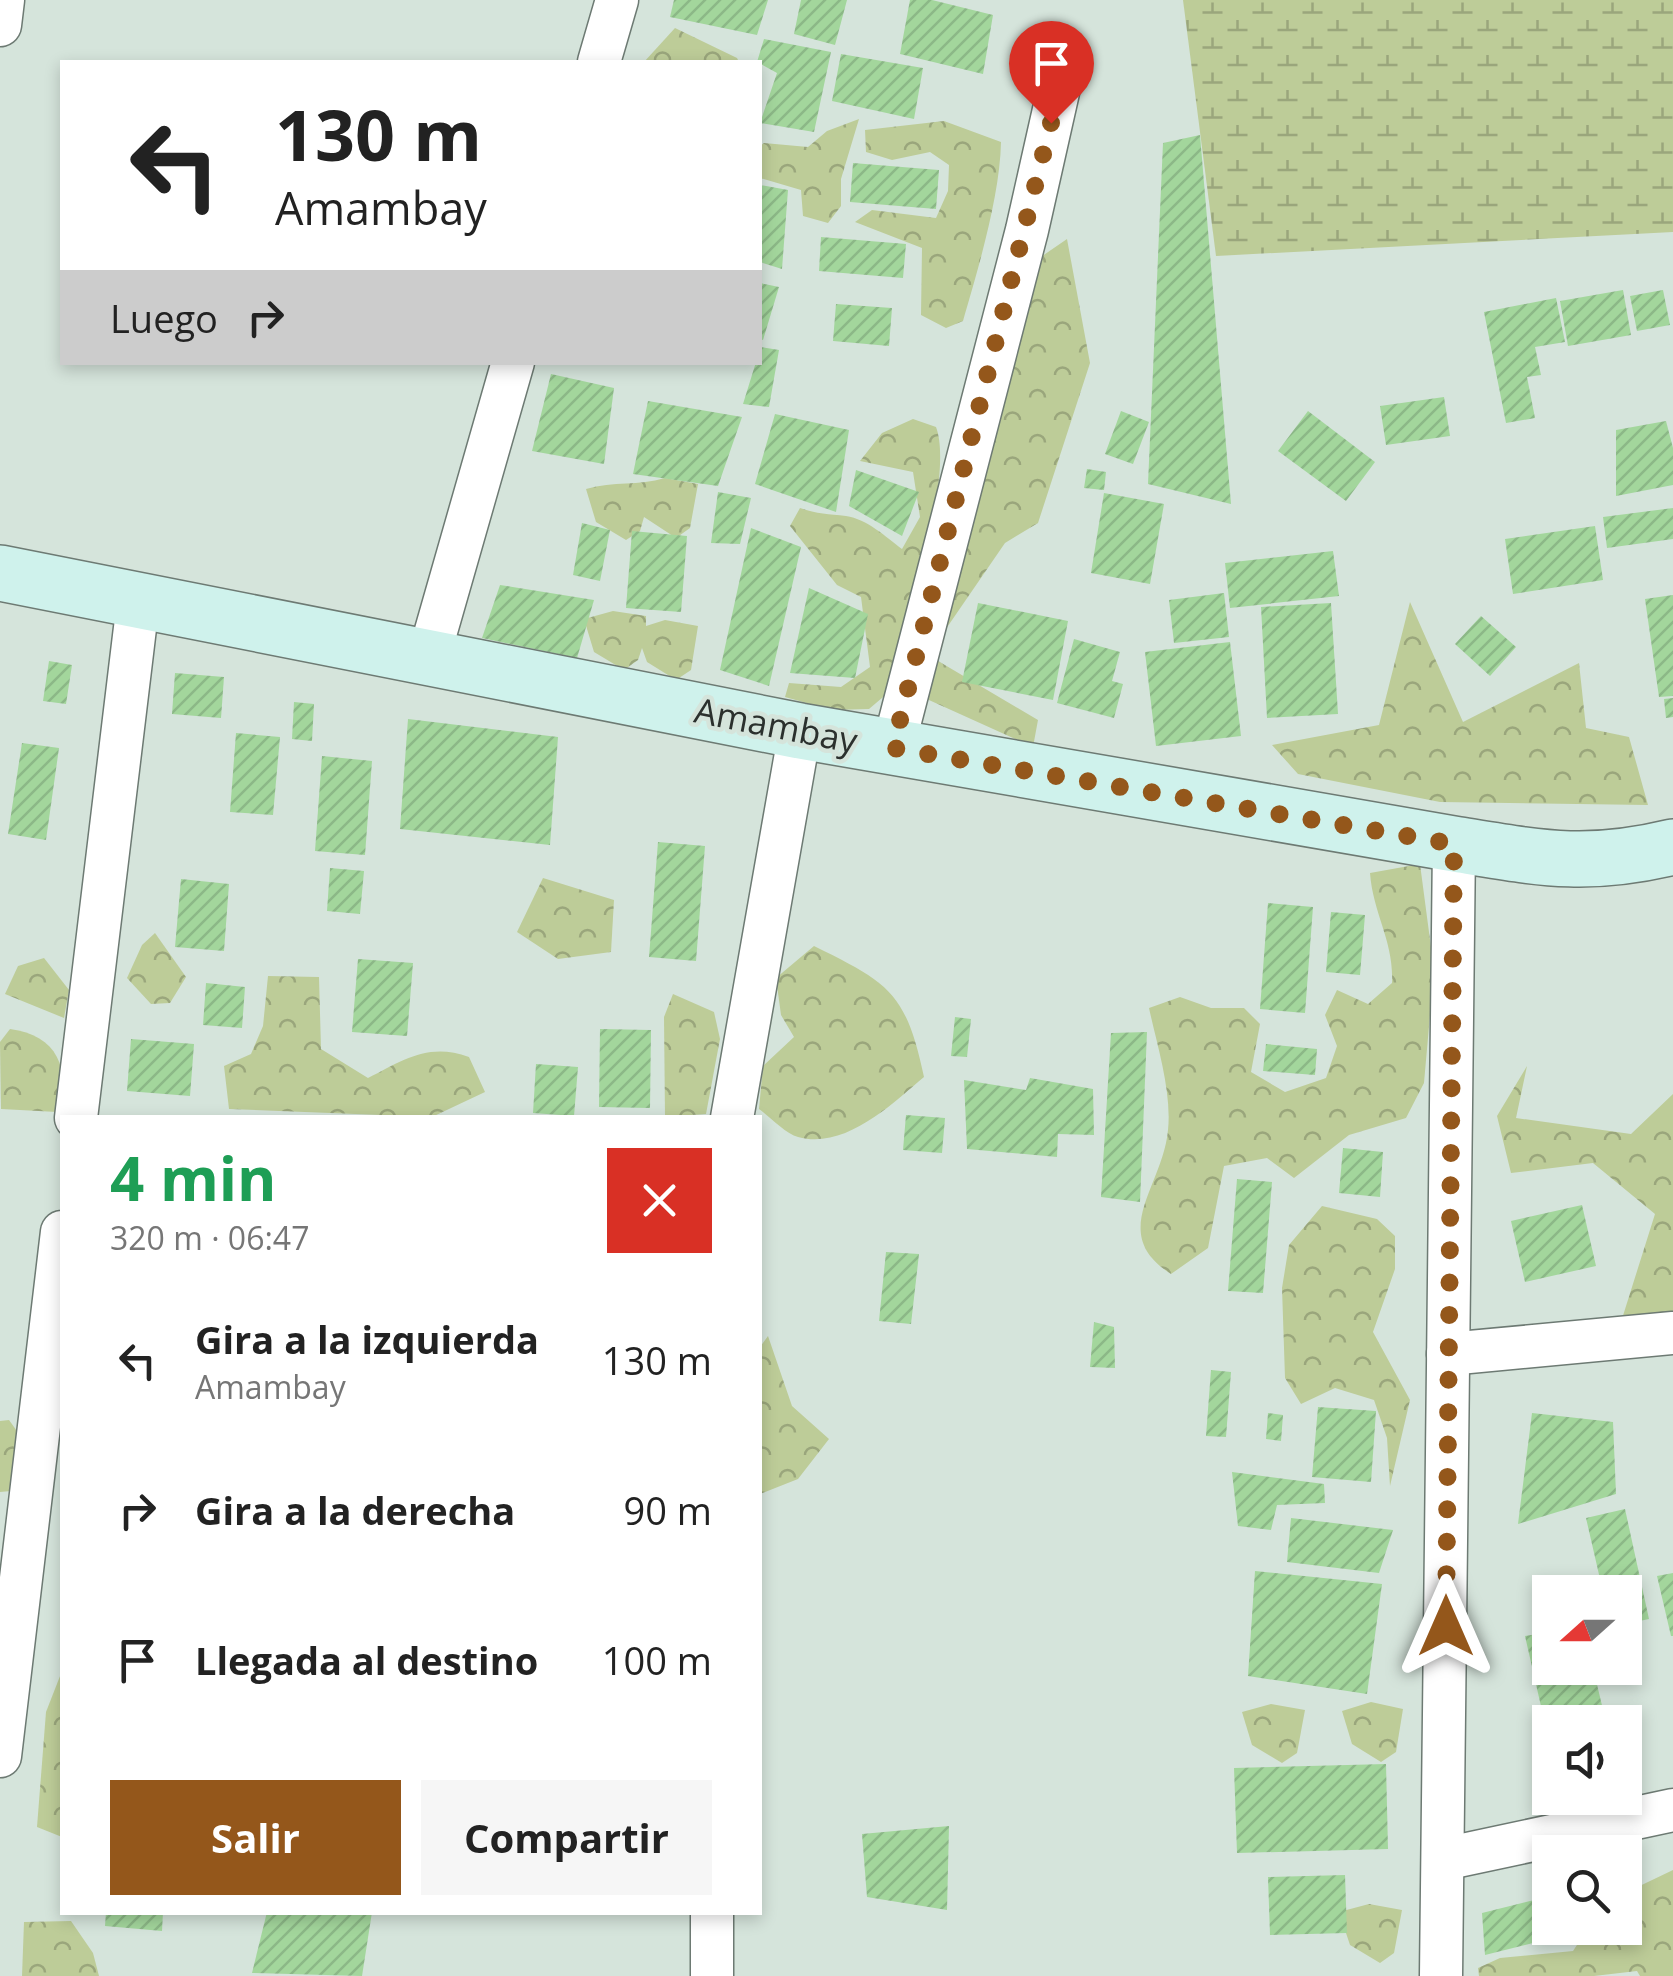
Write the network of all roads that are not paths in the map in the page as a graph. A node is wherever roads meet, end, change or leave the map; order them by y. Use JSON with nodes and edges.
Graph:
{"nodes":[{"id":1,"x":3,"y":0,"type":"edge"},
{"id":2,"x":617,"y":0,"type":"edge"},
{"id":3,"x":0,"y":26,"type":"edge"},
{"id":4,"x":1066,"y":52,"type":"dead end"},
{"id":5,"x":600,"y":60,"type":"edge"},
{"id":6,"x":512,"y":365,"type":"edge"},
{"id":7,"x":0,"y":573,"type":"edge"},
{"id":8,"x":138,"y":602,"type":"junction"},
{"id":9,"x":428,"y":659,"type":"junction"},
{"id":10,"x":800,"y":731,"type":"junction"},
{"id":11,"x":893,"y":748,"type":"junction"},
{"id":12,"x":1454,"y":844,"type":"junction"},
{"id":13,"x":1673,"y":846,"type":"edge"},
{"id":14,"x":76,"y":1115,"type":"edge"},
{"id":15,"x":733,"y":1115,"type":"edge"},
{"id":16,"x":60,"y":1249,"type":"edge"},
{"id":17,"x":1673,"y":1333,"type":"edge"},
{"id":18,"x":1448,"y":1354,"type":"junction"},
{"id":19,"x":0,"y":1756,"type":"edge"},
{"id":20,"x":1673,"y":1810,"type":"edge"},
{"id":21,"x":1444,"y":1859,"type":"junction"},
{"id":22,"x":712,"y":1915,"type":"edge"},
{"id":23,"x":712,"y":1976,"type":"edge"},
{"id":24,"x":1441,"y":1976,"type":"edge"}],
"edges":[{"from":1,"to":3,"type":"street"},
{"from":2,"to":5,"type":"street"},
{"from":4,"to":11,"type":"street"},
{"from":6,"to":9,"type":"street"},
{"from":7,"to":8,"type":"street","name":"Amambay"},
{"from":8,"to":9,"type":"street","name":"Amambay"},
{"from":8,"to":14,"type":"street"},
{"from":9,"to":10,"type":"street","name":"Amambay"},
{"from":10,"to":11,"type":"street","name":"Amambay"},
{"from":10,"to":15,"type":"street"},
{"from":11,"to":12,"type":"street","name":"Amambay"},
{"from":12,"to":13,"type":"street","name":"Amambay"},
{"from":12,"to":18,"type":"street"},
{"from":16,"to":19,"type":"street"},
{"from":17,"to":18,"type":"street"},
{"from":18,"to":21,"type":"street"},
{"from":20,"to":21,"type":"street"},
{"from":21,"to":24,"type":"street"},
{"from":22,"to":23,"type":"street"}]}
